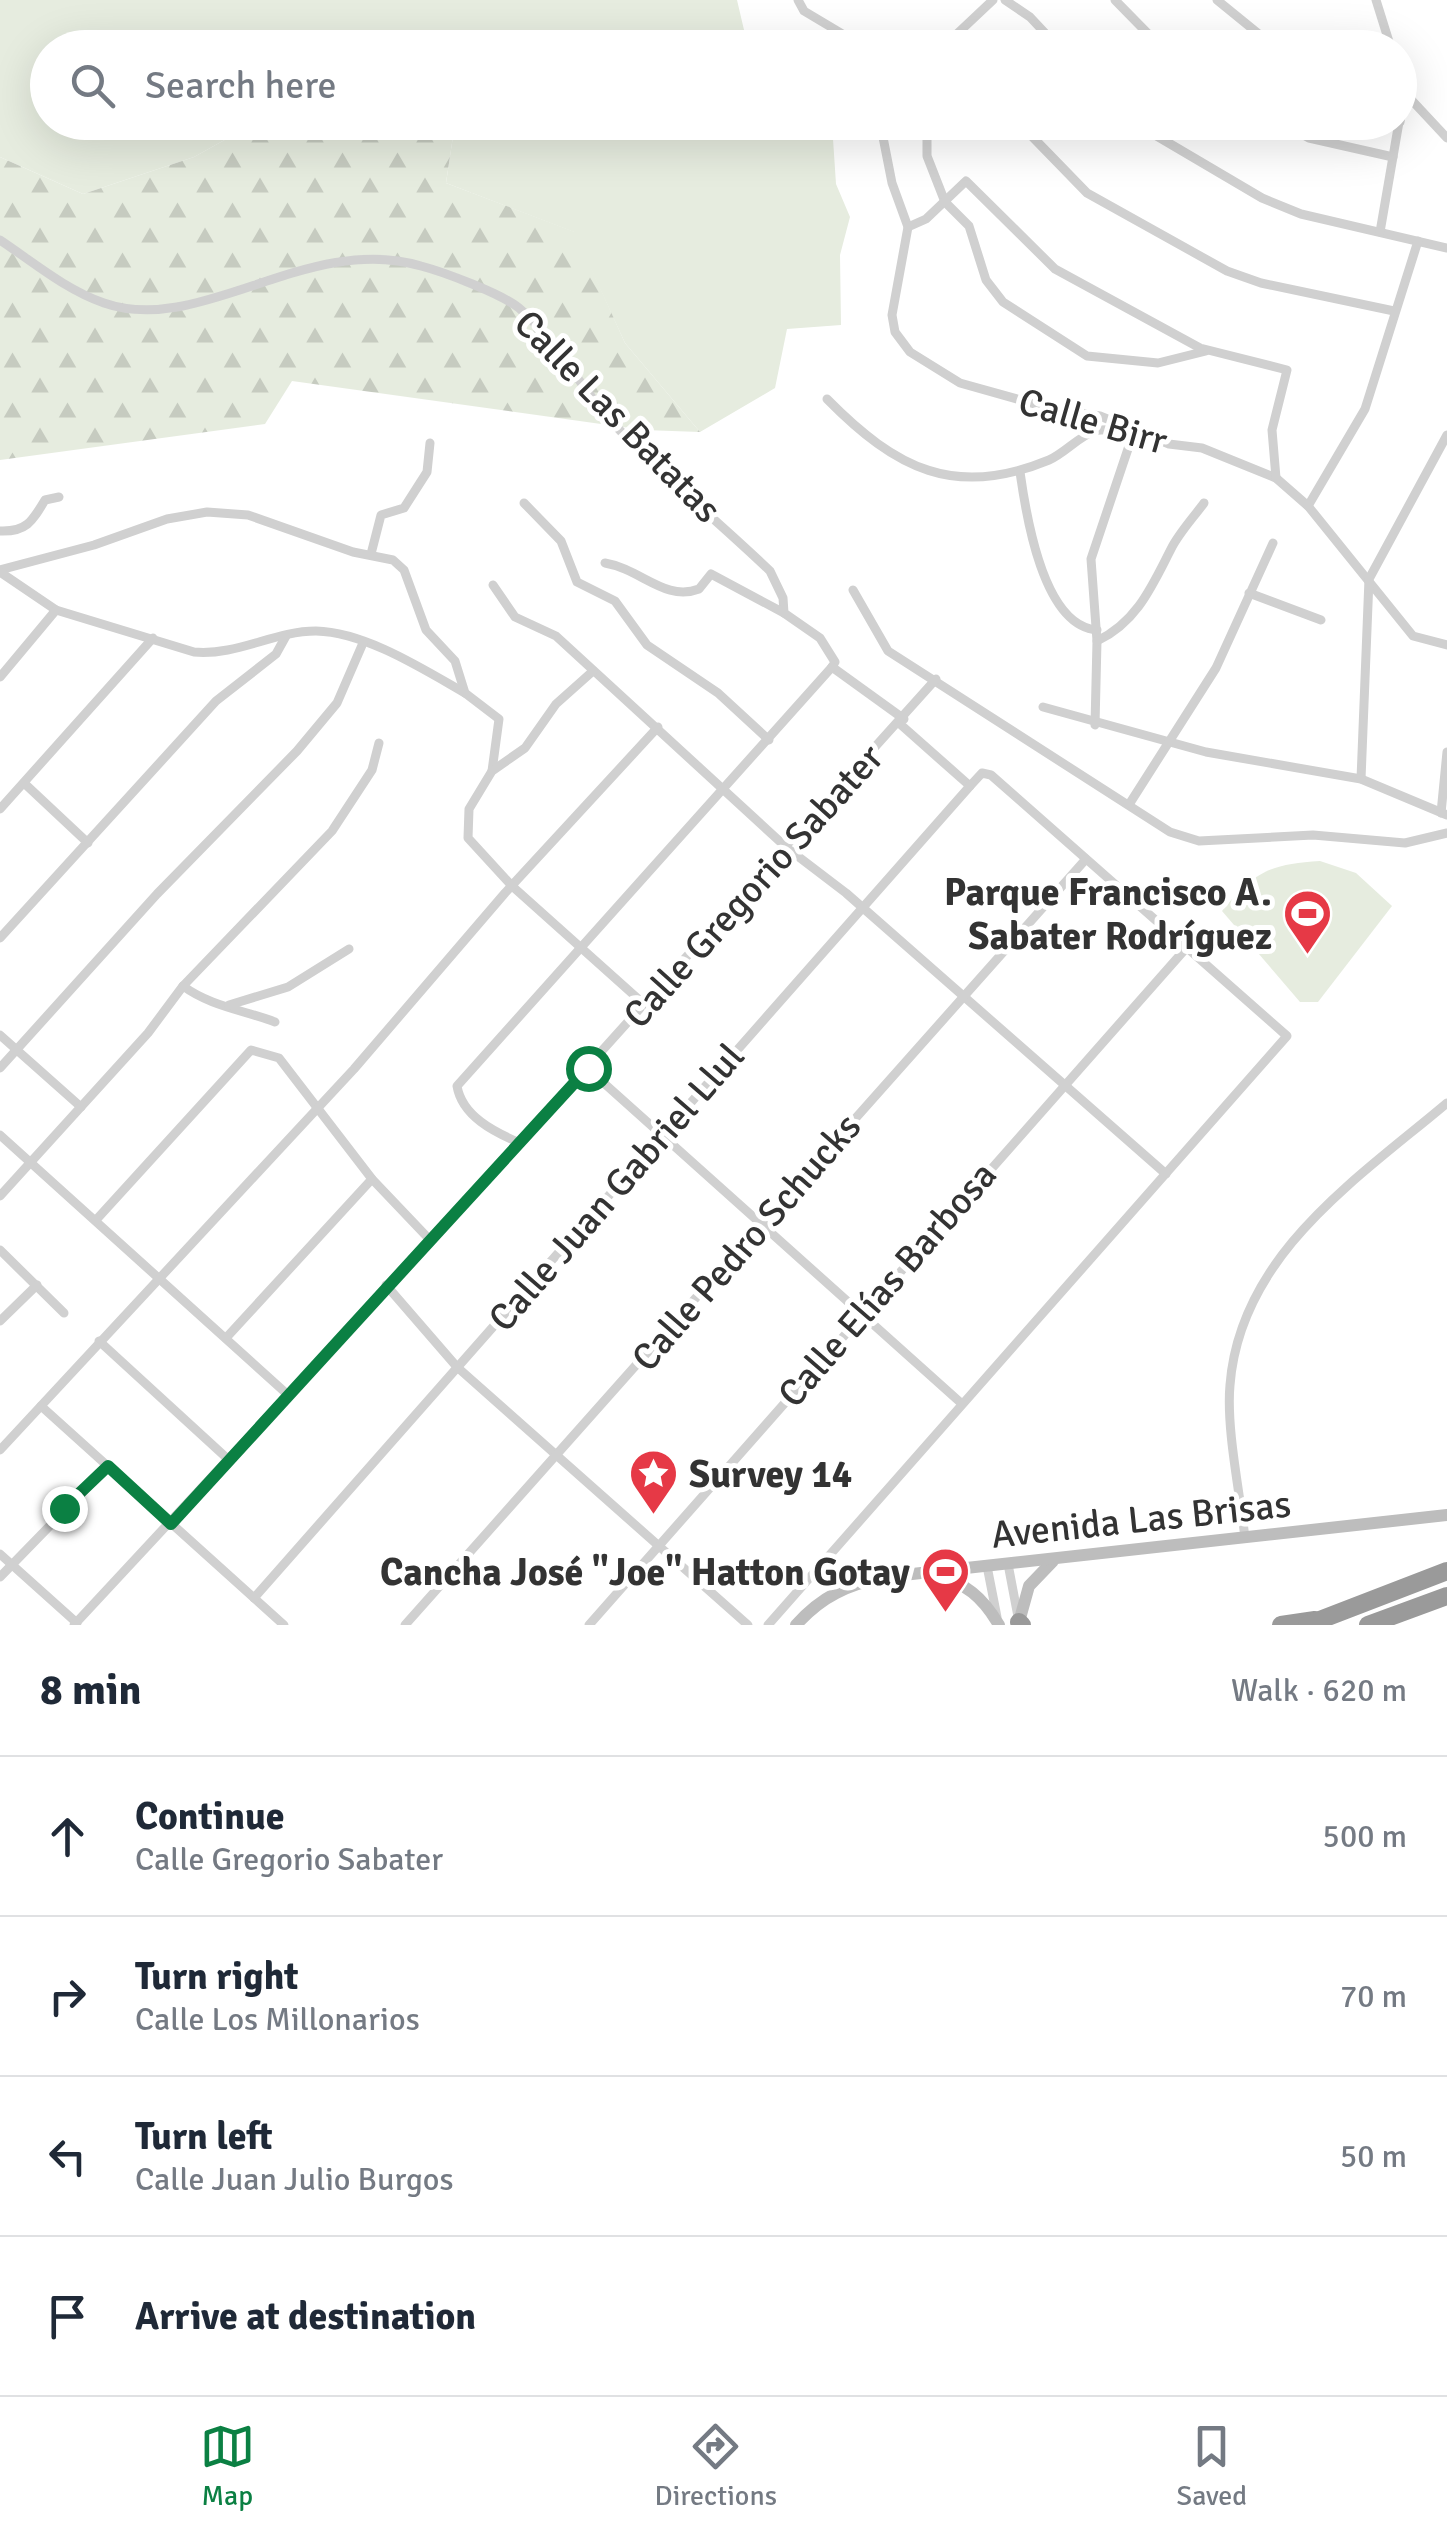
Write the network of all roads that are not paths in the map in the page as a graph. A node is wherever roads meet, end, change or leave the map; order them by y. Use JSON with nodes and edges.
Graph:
{"nodes":[{"id":1,"x":798,"y":0,"type":"edge"},
{"id":2,"x":994,"y":0,"type":"edge"},
{"id":3,"x":1005,"y":0,"type":"edge"},
{"id":4,"x":1115,"y":0,"type":"edge"},
{"id":5,"x":1217,"y":0,"type":"edge"},
{"id":6,"x":1376,"y":0,"type":"edge"},
{"id":7,"x":836,"y":30,"type":"edge"},
{"id":8,"x":962,"y":30,"type":"edge"},
{"id":9,"x":1043,"y":30,"type":"edge"},
{"id":10,"x":1144,"y":30,"type":"edge"},
{"id":11,"x":1254,"y":30,"type":"edge"},
{"id":12,"x":1385,"y":30,"type":"edge"},
{"id":13,"x":1417,"y":106,"type":"edge"},
{"id":14,"x":1447,"y":138,"type":"edge"},
{"id":15,"x":884,"y":140,"type":"edge"},
{"id":16,"x":927,"y":140,"type":"edge"},
{"id":17,"x":1035,"y":140,"type":"edge"},
{"id":18,"x":1164,"y":140,"type":"edge"},
{"id":19,"x":1317,"y":140,"type":"edge"},
{"id":20,"x":1395,"y":140,"type":"edge"},
{"id":21,"x":1392,"y":156,"type":"junction"},
{"id":22,"x":945,"y":202,"type":"junction"},
{"id":23,"x":908,"y":227,"type":"junction"},
{"id":24,"x":1380,"y":232,"type":"junction"},
{"id":25,"x":0,"y":240,"type":"edge"},
{"id":26,"x":1418,"y":241,"type":"junction"},
{"id":27,"x":1447,"y":248,"type":"edge"},
{"id":28,"x":1394,"y":311,"type":"junction"},
{"id":29,"x":1210,"y":350,"type":"junction"},
{"id":30,"x":828,"y":399,"type":"dead end"},
{"id":31,"x":1134,"y":432,"type":"junction"},
{"id":32,"x":1447,"y":435,"type":"edge"},
{"id":33,"x":430,"y":443,"type":"dead end"},
{"id":34,"x":1445,"y":450,"type":"edge"},
{"id":35,"x":1020,"y":472,"type":"junction"},
{"id":36,"x":1276,"y":478,"type":"junction"},
{"id":37,"x":59,"y":497,"type":"dead end"},
{"id":38,"x":524,"y":503,"type":"dead end"},
{"id":39,"x":1204,"y":503,"type":"dead end"},
{"id":40,"x":1308,"y":506,"type":"junction"},
{"id":41,"x":0,"y":532,"type":"edge"},
{"id":42,"x":1273,"y":543,"type":"dead end"},
{"id":43,"x":371,"y":554,"type":"junction"},
{"id":44,"x":605,"y":563,"type":"dead end"},
{"id":45,"x":0,"y":571,"type":"edge"},
{"id":46,"x":1369,"y":580,"type":"junction"},
{"id":47,"x":493,"y":585,"type":"dead end"},
{"id":48,"x":852,"y":590,"type":"dead end"},
{"id":49,"x":1249,"y":592,"type":"junction"},
{"id":50,"x":56,"y":610,"type":"junction"},
{"id":51,"x":784,"y":613,"type":"junction"},
{"id":52,"x":1320,"y":620,"type":"dead end"},
{"id":53,"x":287,"y":636,"type":"junction"},
{"id":54,"x":1097,"y":636,"type":"junction"},
{"id":55,"x":153,"y":638,"type":"junction"},
{"id":56,"x":363,"y":644,"type":"junction"},
{"id":57,"x":1447,"y":645,"type":"edge"},
{"id":58,"x":832,"y":667,"type":"junction"},
{"id":59,"x":593,"y":671,"type":"junction"},
{"id":60,"x":0,"y":676,"type":"edge"},
{"id":61,"x":936,"y":680,"type":"junction"},
{"id":62,"x":465,"y":693,"type":"junction"},
{"id":63,"x":1043,"y":706,"type":"dead end"},
{"id":64,"x":902,"y":722,"type":"junction"},
{"id":65,"x":1095,"y":725,"type":"junction"},
{"id":66,"x":658,"y":728,"type":"junction"},
{"id":67,"x":769,"y":740,"type":"junction"},
{"id":68,"x":1171,"y":742,"type":"junction"},
{"id":69,"x":379,"y":743,"type":"dead end"},
{"id":70,"x":1447,"y":752,"type":"edge"},
{"id":71,"x":492,"y":772,"type":"junction"},
{"id":72,"x":1361,"y":779,"type":"junction"},
{"id":73,"x":24,"y":783,"type":"junction"},
{"id":74,"x":970,"y":786,"type":"junction"},
{"id":75,"x":723,"y":790,"type":"junction"},
{"id":76,"x":1130,"y":803,"type":"junction"},
{"id":77,"x":0,"y":809,"type":"edge"},
{"id":78,"x":1444,"y":814,"type":"edge"},
{"id":79,"x":1447,"y":833,"type":"edge"},
{"id":80,"x":88,"y":842,"type":"junction"},
{"id":81,"x":787,"y":848,"type":"junction"},
{"id":82,"x":1086,"y":859,"type":"junction"},
{"id":83,"x":512,"y":886,"type":"junction"},
{"id":84,"x":861,"y":909,"type":"junction"},
{"id":85,"x":0,"y":938,"type":"edge"},
{"id":86,"x":581,"y":946,"type":"junction"},
{"id":87,"x":1188,"y":946,"type":"junction"},
{"id":88,"x":349,"y":949,"type":"dead end"},
{"id":89,"x":184,"y":986,"type":"junction"},
{"id":90,"x":962,"y":994,"type":"junction"},
{"id":91,"x":229,"y":1005,"type":"junction"},
{"id":92,"x":645,"y":1005,"type":"junction"},
{"id":93,"x":276,"y":1022,"type":"dead end"},
{"id":94,"x":0,"y":1035,"type":"edge"},
{"id":95,"x":16,"y":1051,"type":"junction"},
{"id":96,"x":0,"y":1068,"type":"edge"},
{"id":97,"x":588,"y":1068,"type":"junction"},
{"id":98,"x":1065,"y":1086,"type":"junction"},
{"id":99,"x":1447,"y":1103,"type":"edge"},
{"id":100,"x":316,"y":1106,"type":"junction"},
{"id":101,"x":80,"y":1107,"type":"junction"},
{"id":102,"x":0,"y":1134,"type":"edge"},
{"id":103,"x":660,"y":1136,"type":"junction"},
{"id":104,"x":520,"y":1142,"type":"junction"},
{"id":105,"x":31,"y":1162,"type":"junction"},
{"id":106,"x":1166,"y":1174,"type":"junction"},
{"id":107,"x":372,"y":1179,"type":"junction"},
{"id":108,"x":0,"y":1196,"type":"edge"},
{"id":109,"x":96,"y":1220,"type":"junction"},
{"id":110,"x":761,"y":1226,"type":"junction"},
{"id":111,"x":431,"y":1242,"type":"junction"},
{"id":112,"x":0,"y":1250,"type":"edge"},
{"id":113,"x":158,"y":1279,"type":"junction"},
{"id":114,"x":386,"y":1285,"type":"junction"},
{"id":115,"x":37,"y":1286,"type":"junction"},
{"id":116,"x":64,"y":1313,"type":"dead end"},
{"id":117,"x":859,"y":1315,"type":"junction"},
{"id":118,"x":0,"y":1321,"type":"edge"},
{"id":119,"x":226,"y":1338,"type":"junction"},
{"id":120,"x":99,"y":1341,"type":"junction"},
{"id":121,"x":457,"y":1368,"type":"junction"},
{"id":122,"x":287,"y":1394,"type":"junction"},
{"id":123,"x":960,"y":1403,"type":"junction"},
{"id":124,"x":41,"y":1406,"type":"junction"},
{"id":125,"x":0,"y":1450,"type":"edge"},
{"id":126,"x":559,"y":1455,"type":"junction"},
{"id":127,"x":230,"y":1461,"type":"junction"},
{"id":128,"x":108,"y":1466,"type":"junction"},
{"id":129,"x":1447,"y":1516,"type":"edge"},
{"id":130,"x":171,"y":1524,"type":"junction"},
{"id":131,"x":1245,"y":1538,"type":"junction"},
{"id":132,"x":659,"y":1546,"type":"junction"},
{"id":133,"x":0,"y":1554,"type":"edge"},
{"id":134,"x":1054,"y":1559,"type":"junction"},
{"id":135,"x":1008,"y":1564,"type":"junction"},
{"id":136,"x":11,"y":1565,"type":"junction"},
{"id":137,"x":987,"y":1566,"type":"junction"},
{"id":138,"x":928,"y":1572,"type":"junction"},
{"id":139,"x":1447,"y":1572,"type":"edge"},
{"id":140,"x":0,"y":1578,"type":"edge"},
{"id":141,"x":1447,"y":1596,"type":"edge"},
{"id":142,"x":254,"y":1598,"type":"junction"},
{"id":143,"x":1404,"y":1612,"type":"junction"},
{"id":144,"x":1314,"y":1622,"type":"edge"},
{"id":145,"x":76,"y":1624,"type":"edge"},
{"id":146,"x":1020,"y":1624,"type":"edge"},
{"id":147,"x":284,"y":1625,"type":"edge"},
{"id":148,"x":406,"y":1625,"type":"edge"},
{"id":149,"x":589,"y":1625,"type":"edge"},
{"id":150,"x":748,"y":1625,"type":"edge"},
{"id":151,"x":768,"y":1625,"type":"edge"},
{"id":152,"x":796,"y":1625,"type":"edge"},
{"id":153,"x":999,"y":1625,"type":"edge"},
{"id":154,"x":1280,"y":1625,"type":"edge"},
{"id":155,"x":1368,"y":1625,"type":"edge"},
{"id":156,"x":1383,"y":1625,"type":"edge"}],
"edges":[{"from":1,"to":7,"type":"street"},
{"from":2,"to":8,"type":"street"},
{"from":3,"to":9,"type":"street"},
{"from":4,"to":10,"type":"street"},
{"from":5,"to":11,"type":"street"},
{"from":6,"to":12,"type":"street"},
{"from":13,"to":14,"type":"street"},
{"from":15,"to":23,"type":"street","name":"Calle Birr"},
{"from":16,"to":22,"type":"street"},
{"from":17,"to":28,"type":"street"},
{"from":18,"to":24,"type":"street"},
{"from":19,"to":21,"type":"street"},
{"from":20,"to":21,"type":"street"},
{"from":21,"to":24,"type":"street"},
{"from":22,"to":23,"type":"street"},
{"from":22,"to":29,"type":"street"},
{"from":22,"to":29,"type":"street"},
{"from":23,"to":31,"type":"street","name":"Calle Birr"},
{"from":24,"to":26,"type":"street"},
{"from":25,"to":51,"type":"street","name":"Calle Las Batatas"},
{"from":26,"to":27,"type":"street"},
{"from":26,"to":28,"type":"street"},
{"from":28,"to":40,"type":"street"},
{"from":29,"to":36,"type":"street"},
{"from":30,"to":35,"type":"street"},
{"from":31,"to":35,"type":"street"},
{"from":31,"to":36,"type":"street","name":"Calle Birr"},
{"from":31,"to":54,"type":"street"},
{"from":32,"to":34,"type":"street"},
{"from":33,"to":43,"type":"street"},
{"from":34,"to":46,"type":"street"},
{"from":35,"to":54,"type":"street"},
{"from":36,"to":40,"type":"street","name":"Calle Birr"},
{"from":37,"to":41,"type":"street"},
{"from":38,"to":67,"type":"street"},
{"from":39,"to":54,"type":"street"},
{"from":40,"to":46,"type":"street","name":"Calle Birr"},
{"from":42,"to":49,"type":"street"},
{"from":43,"to":45,"type":"street"},
{"from":43,"to":62,"type":"street"},
{"from":44,"to":51,"type":"street"},
{"from":45,"to":50,"type":"street"},
{"from":46,"to":57,"type":"street","name":"Calle Birr"},
{"from":46,"to":72,"type":"street"},
{"from":47,"to":59,"type":"street"},
{"from":48,"to":61,"type":"street"},
{"from":49,"to":52,"type":"street"},
{"from":49,"to":68,"type":"street"},
{"from":50,"to":55,"type":"street"},
{"from":50,"to":60,"type":"street"},
{"from":51,"to":58,"type":"street"},
{"from":53,"to":55,"type":"street"},
{"from":53,"to":56,"type":"street"},
{"from":53,"to":80,"type":"street"},
{"from":54,"to":65,"type":"street"},
{"from":55,"to":73,"type":"street"},
{"from":56,"to":62,"type":"street"},
{"from":56,"to":95,"type":"street"},
{"from":58,"to":64,"type":"street"},
{"from":58,"to":67,"type":"street"},
{"from":59,"to":66,"type":"street"},
{"from":59,"to":71,"type":"street"},
{"from":61,"to":64,"type":"street","name":"Calle Gregorio Sabater"},
{"from":61,"to":76,"type":"street"},
{"from":62,"to":71,"type":"street"},
{"from":63,"to":65,"type":"street"},
{"from":64,"to":74,"type":"street"},
{"from":64,"to":81,"type":"street","name":"Calle Gregorio Sabater"},
{"from":65,"to":68,"type":"street"},
{"from":66,"to":75,"type":"street"},
{"from":66,"to":83,"type":"street"},
{"from":67,"to":75,"type":"street"},
{"from":68,"to":72,"type":"street"},
{"from":68,"to":76,"type":"street"},
{"from":69,"to":89,"type":"street"},
{"from":70,"to":78,"type":"street"},
{"from":71,"to":83,"type":"street"},
{"from":72,"to":78,"type":"street"},
{"from":73,"to":77,"type":"street"},
{"from":73,"to":80,"type":"street"},
{"from":74,"to":82,"type":"street","name":"Calle Juan Gabriel Llul"},
{"from":74,"to":84,"type":"street","name":"Calle Juan Gabriel Llul"},
{"from":75,"to":81,"type":"street"},
{"from":75,"to":86,"type":"street"},
{"from":76,"to":79,"type":"street"},
{"from":80,"to":85,"type":"street"},
{"from":81,"to":84,"type":"street"},
{"from":81,"to":92,"type":"street","name":"Calle Gregorio Sabater"},
{"from":82,"to":87,"type":"street"},
{"from":82,"to":90,"type":"street","name":"Calle Pedro Schucks"},
{"from":83,"to":86,"type":"street"},
{"from":83,"to":100,"type":"street"},
{"from":84,"to":90,"type":"street"},
{"from":84,"to":103,"type":"street","name":"Calle Juan Gabriel Llul"},
{"from":86,"to":92,"type":"street"},
{"from":86,"to":104,"type":"street"},
{"from":87,"to":98,"type":"street","name":"Calle Elías Barbosa"},
{"from":87,"to":106,"type":"street"},
{"from":88,"to":91,"type":"street"},
{"from":89,"to":91,"type":"street"},
{"from":89,"to":101,"type":"street"},
{"from":90,"to":98,"type":"street"},
{"from":90,"to":110,"type":"street","name":"Calle Pedro Schucks"},
{"from":91,"to":93,"type":"street"},
{"from":92,"to":97,"type":"street","name":"Calle Gregorio Sabater"},
{"from":94,"to":95,"type":"street"},
{"from":95,"to":96,"type":"street"},
{"from":95,"to":101,"type":"street"},
{"from":97,"to":103,"type":"street"},
{"from":97,"to":104,"type":"street","name":"Calle Gregorio Sabater"},
{"from":98,"to":106,"type":"street"},
{"from":98,"to":117,"type":"street","name":"Calle Elías Barbosa"},
{"from":99,"to":131,"type":"street"},
{"from":100,"to":107,"type":"street"},
{"from":100,"to":109,"type":"street"},
{"from":100,"to":113,"type":"street"},
{"from":101,"to":105,"type":"street"},
{"from":102,"to":105,"type":"street"},
{"from":103,"to":110,"type":"street"},
{"from":103,"to":121,"type":"street","name":"Calle Juan Gabriel Llul"},
{"from":104,"to":111,"type":"street","name":"Calle Gregorio Sabater"},
{"from":105,"to":108,"type":"street"},
{"from":105,"to":109,"type":"street"},
{"from":106,"to":123,"type":"street"},
{"from":107,"to":111,"type":"street"},
{"from":107,"to":119,"type":"street"},
{"from":109,"to":113,"type":"street"},
{"from":110,"to":117,"type":"street"},
{"from":110,"to":126,"type":"street","name":"Calle Pedro Schucks"},
{"from":111,"to":114,"type":"street","name":"Calle Gregorio Sabater"},
{"from":112,"to":115,"type":"street"},
{"from":113,"to":119,"type":"street"},
{"from":113,"to":120,"type":"street"},
{"from":114,"to":121,"type":"street"},
{"from":114,"to":122,"type":"street","name":"Calle Gregorio Sabater"},
{"from":115,"to":116,"type":"street"},
{"from":115,"to":118,"type":"street"},
{"from":117,"to":123,"type":"street"},
{"from":117,"to":132,"type":"street","name":"Calle Elías Barbosa"},
{"from":119,"to":122,"type":"street"},
{"from":120,"to":124,"type":"street"},
{"from":120,"to":127,"type":"street"},
{"from":121,"to":126,"type":"street"},
{"from":121,"to":142,"type":"street","name":"Calle Juan Gabriel Llul"},
{"from":122,"to":127,"type":"street","name":"Calle Gregorio Sabater"},
{"from":123,"to":151,"type":"street"},
{"from":124,"to":125,"type":"street"},
{"from":124,"to":128,"type":"street"},
{"from":126,"to":132,"type":"street"},
{"from":126,"to":148,"type":"street","name":"Calle Pedro Schucks"},
{"from":127,"to":130,"type":"street","name":"Calle Gregorio Sabater"},
{"from":128,"to":130,"type":"street"},
{"from":128,"to":136,"type":"street"},
{"from":129,"to":131,"type":"street","name":"Avenida Las Brisas"},
{"from":130,"to":142,"type":"street"},
{"from":130,"to":145,"type":"street","name":"Calle Gregorio Sabater"},
{"from":131,"to":134,"type":"street","name":"Avenida Las Brisas"},
{"from":132,"to":149,"type":"street","name":"Calle Elías Barbosa"},
{"from":132,"to":150,"type":"street"},
{"from":133,"to":136,"type":"street"},
{"from":134,"to":135,"type":"street","name":"Avenida Las Brisas"},
{"from":134,"to":146,"type":"street"},
{"from":135,"to":137,"type":"street","name":"Avenida Las Brisas"},
{"from":135,"to":146,"type":"street"},
{"from":136,"to":140,"type":"street"},
{"from":136,"to":145,"type":"street"},
{"from":137,"to":138,"type":"street","name":"Avenida Las Brisas"},
{"from":137,"to":153,"type":"street"},
{"from":138,"to":152,"type":"street","name":"Avenida Las Brisas"},
{"from":138,"to":153,"type":"street"},
{"from":139,"to":144,"type":"highway"},
{"from":141,"to":143,"type":"highway"},
{"from":142,"to":147,"type":"street"},
{"from":143,"to":155,"type":"highway"},
{"from":143,"to":156,"type":"highway"},
{"from":144,"to":154,"type":"highway"}]}
